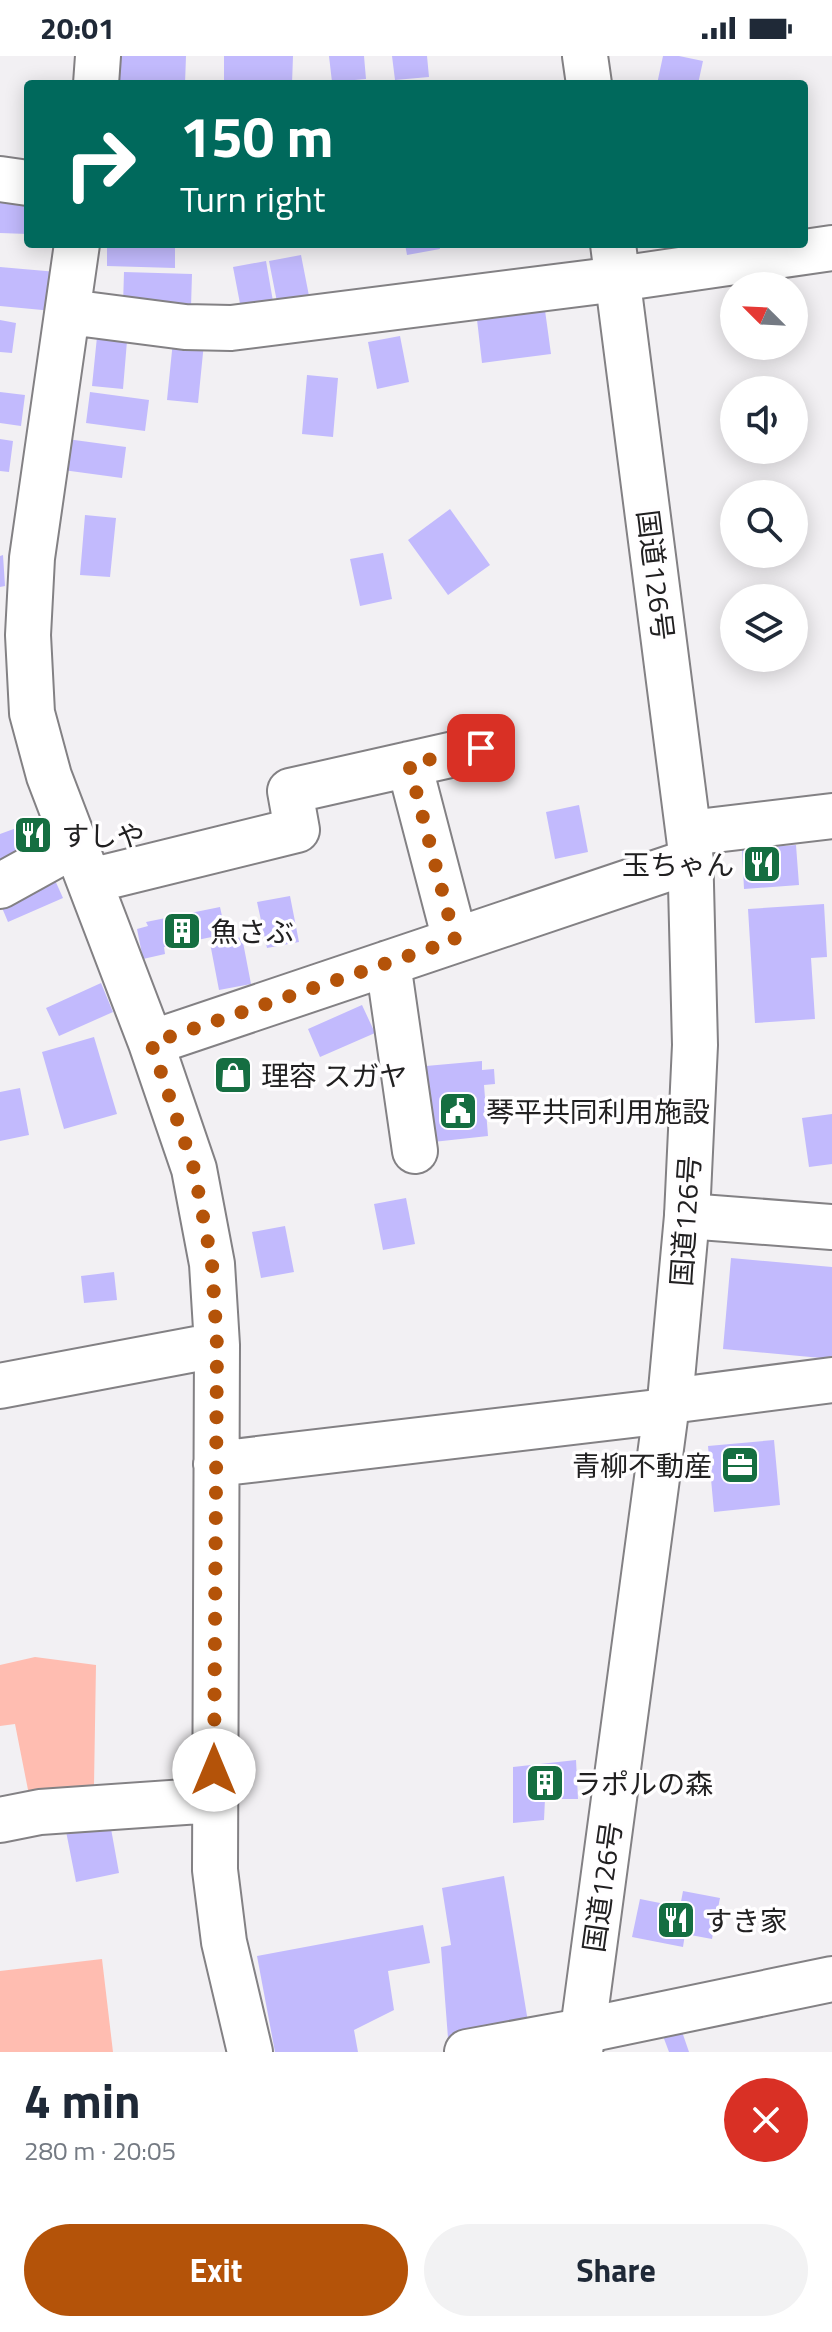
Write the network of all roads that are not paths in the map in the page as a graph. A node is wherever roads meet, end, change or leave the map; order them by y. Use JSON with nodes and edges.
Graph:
{"nodes":[{"id":1,"x":98,"y":56,"type":"edge"},
{"id":2,"x":585,"y":56,"type":"edge"},
{"id":3,"x":96,"y":80,"type":"edge"},
{"id":4,"x":588,"y":80,"type":"edge"},
{"id":5,"x":0,"y":179,"type":"edge"},
{"id":6,"x":24,"y":182,"type":"edge"},
{"id":7,"x":77,"y":248,"type":"edge"},
{"id":8,"x":832,"y":248,"type":"edge"},
{"id":9,"x":615,"y":262,"type":"edge"},
{"id":10,"x":69,"y":312,"type":"junction"},
{"id":11,"x":16,"y":717,"type":"edge"},
{"id":12,"x":481,"y":748,"type":"dead end"},
{"id":13,"x":409,"y":764,"type":"junction"},
{"id":14,"x":832,"y":816,"type":"edge"},
{"id":15,"x":690,"y":847,"type":"junction"},
{"id":16,"x":83,"y":862,"type":"junction"},
{"id":17,"x":0,"y":886,"type":"edge"},
{"id":18,"x":455,"y":940,"type":"junction"},
{"id":19,"x":388,"y":963,"type":"junction"},
{"id":20,"x":151,"y":1043,"type":"junction"},
{"id":21,"x":415,"y":1151,"type":"dead end"},
{"id":22,"x":687,"y":1216,"type":"junction"},
{"id":23,"x":832,"y":1227,"type":"edge"},
{"id":24,"x":217,"y":1345,"type":"junction"},
{"id":25,"x":832,"y":1380,"type":"edge"},
{"id":26,"x":0,"y":1386,"type":"edge"},
{"id":27,"x":668,"y":1406,"type":"junction"},
{"id":28,"x":216,"y":1464,"type":"junction"},
{"id":29,"x":214,"y":1800,"type":"junction"},
{"id":30,"x":0,"y":1820,"type":"edge"},
{"id":31,"x":832,"y":1979,"type":"edge"},
{"id":32,"x":581,"y":2042,"type":"edge"},
{"id":33,"x":250,"y":2052,"type":"edge"},
{"id":34,"x":467,"y":2052,"type":"edge"}],
"edges":[{"from":1,"to":3,"type":"main road"},
{"from":2,"to":4,"type":"main road"},
{"from":5,"to":6,"type":"main road"},
{"from":7,"to":10,"type":"main road"},
{"from":8,"to":9,"type":"main road"},
{"from":9,"to":10,"type":"main road"},
{"from":9,"to":15,"type":"main road","name":"国道126号"},
{"from":10,"to":11,"type":"main road"},
{"from":11,"to":16,"type":"main road"},
{"from":12,"to":13,"type":"main road"},
{"from":13,"to":16,"type":"main road"},
{"from":13,"to":18,"type":"main road"},
{"from":14,"to":15,"type":"main road"},
{"from":15,"to":18,"type":"main road"},
{"from":15,"to":22,"type":"main road","name":"国道126号"},
{"from":16,"to":17,"type":"main road"},
{"from":16,"to":20,"type":"main road"},
{"from":18,"to":19,"type":"main road"},
{"from":19,"to":20,"type":"main road"},
{"from":19,"to":21,"type":"main road"},
{"from":20,"to":24,"type":"main road"},
{"from":22,"to":23,"type":"main road"},
{"from":22,"to":27,"type":"main road","name":"国道126号"},
{"from":24,"to":26,"type":"main road"},
{"from":24,"to":28,"type":"main road"},
{"from":25,"to":27,"type":"main road"},
{"from":27,"to":28,"type":"main road"},
{"from":27,"to":32,"type":"main road","name":"国道126号"},
{"from":28,"to":29,"type":"main road"},
{"from":29,"to":30,"type":"main road"},
{"from":29,"to":33,"type":"main road"},
{"from":31,"to":32,"type":"main road"},
{"from":32,"to":34,"type":"main road"}]}
